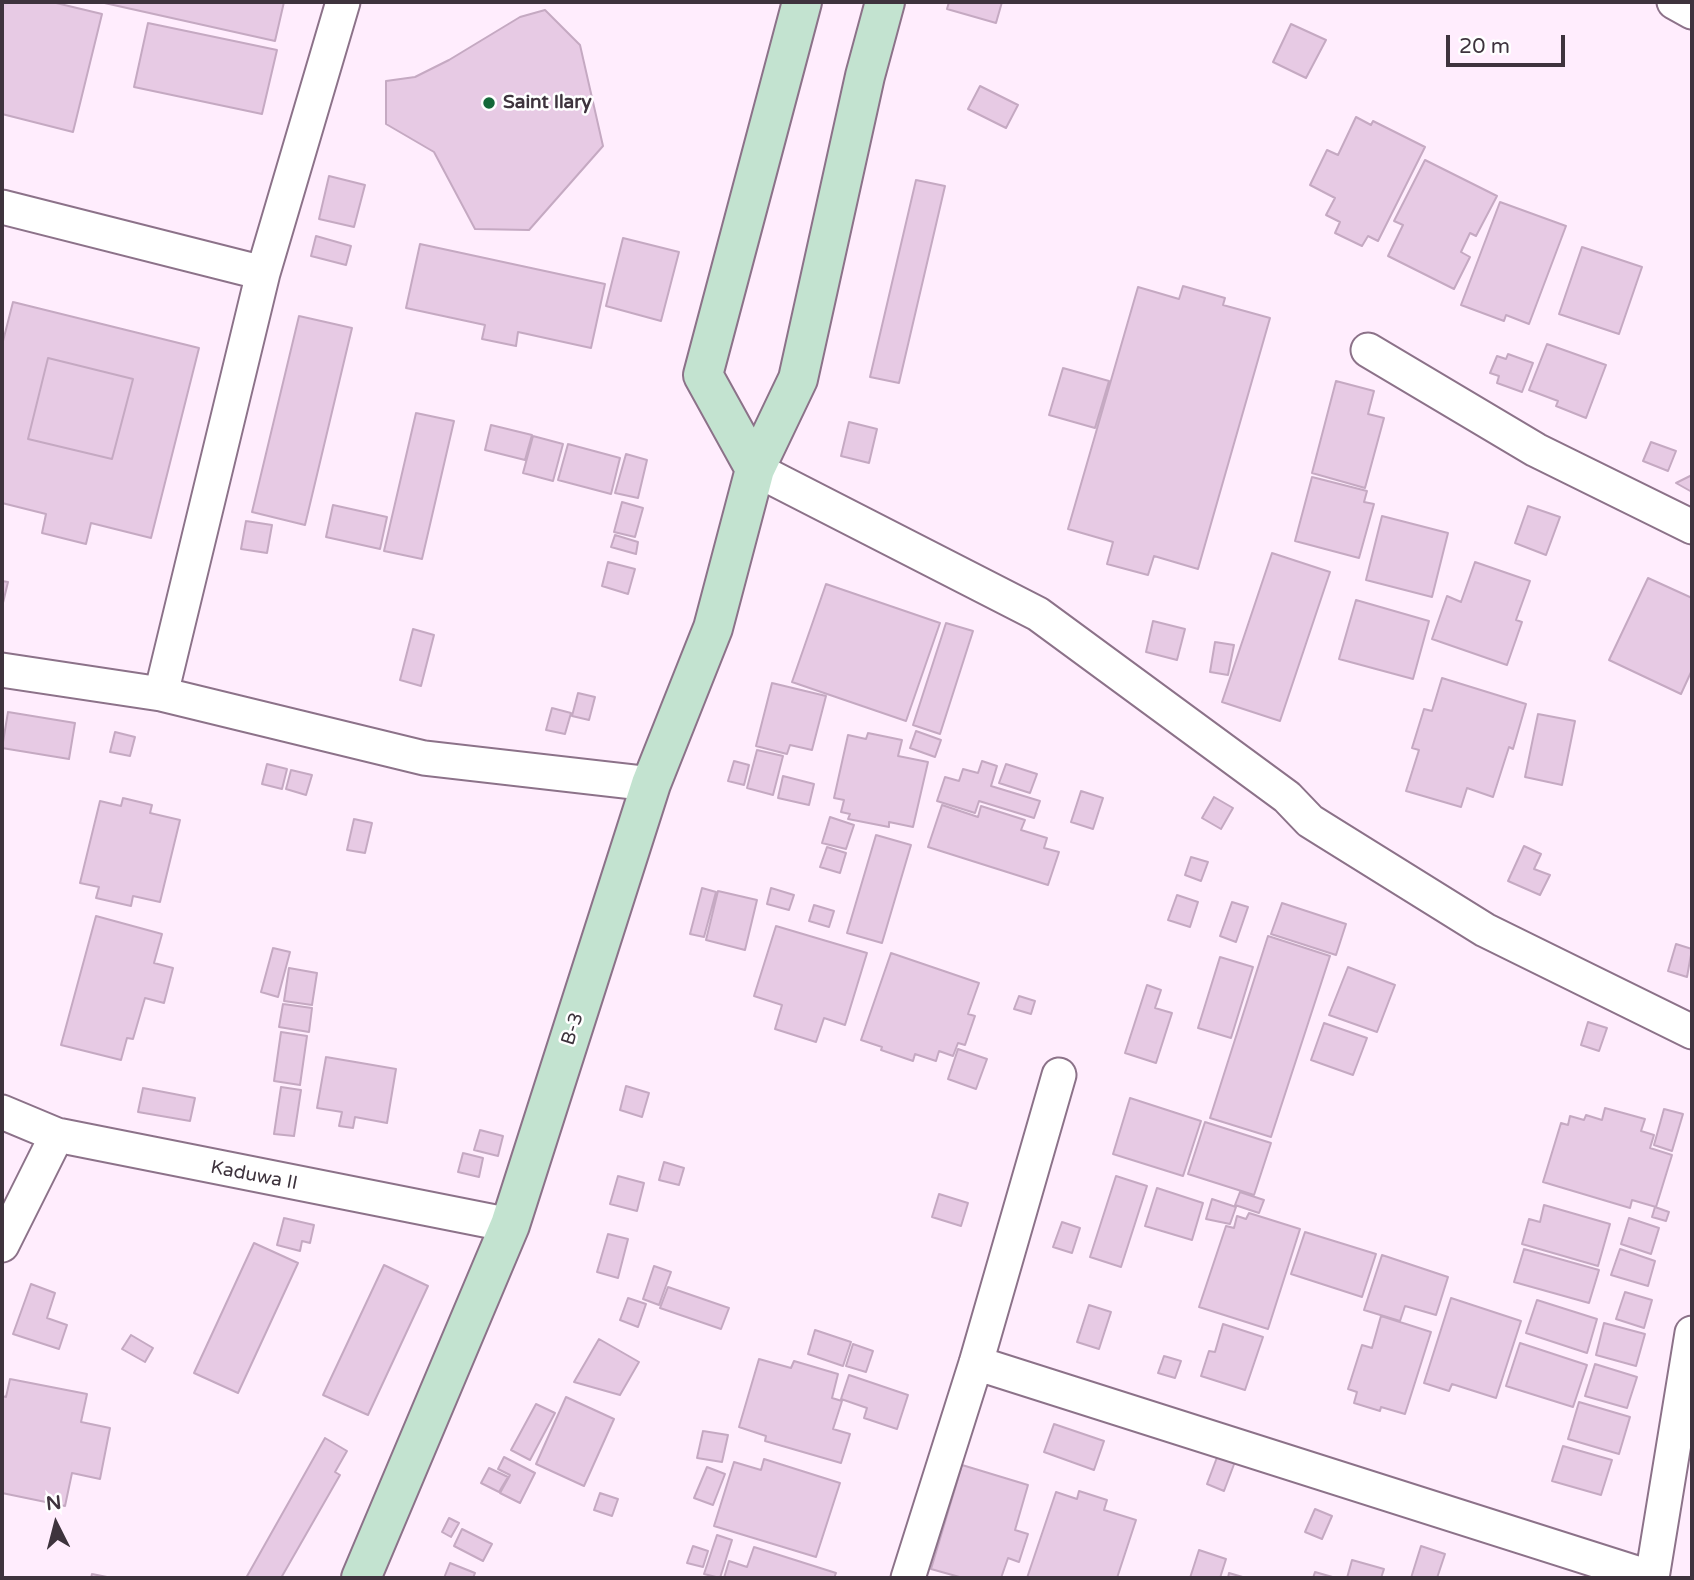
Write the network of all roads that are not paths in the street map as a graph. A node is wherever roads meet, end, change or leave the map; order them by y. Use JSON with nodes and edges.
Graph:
{"nodes":[{"id":1,"x":342,"y":2,"type":"edge"},
{"id":2,"x":802,"y":2,"type":"edge"},
{"id":3,"x":885,"y":2,"type":"edge"},
{"id":4,"x":1674,"y":2,"type":"edge"},
{"id":5,"x":1692,"y":12,"type":"edge"},
{"id":6,"x":2,"y":207,"type":"edge"},
{"id":7,"x":263,"y":273,"type":"junction"},
{"id":8,"x":1368,"y":350,"type":"dead end"},
{"id":9,"x":755,"y":469,"type":"junction"},
{"id":10,"x":1692,"y":527,"type":"edge"},
{"id":11,"x":2,"y":670,"type":"edge"},
{"id":12,"x":161,"y":694,"type":"junction"},
{"id":13,"x":651,"y":783,"type":"junction"},
{"id":14,"x":1692,"y":1032,"type":"edge"},
{"id":15,"x":1059,"y":1074,"type":"dead end"},
{"id":16,"x":2,"y":1112,"type":"edge"},
{"id":17,"x":57,"y":1135,"type":"junction"},
{"id":18,"x":510,"y":1225,"type":"junction"},
{"id":19,"x":2,"y":1245,"type":"edge"},
{"id":20,"x":1692,"y":1333,"type":"edge"},
{"id":21,"x":976,"y":1363,"type":"junction"},
{"id":22,"x":361,"y":1578,"type":"edge"},
{"id":23,"x":908,"y":1578,"type":"edge"},
{"id":24,"x":1652,"y":1578,"type":"edge"}],
"edges":[{"from":1,"to":7,"type":"street"},
{"from":2,"to":9,"type":"main road"},
{"from":3,"to":9,"type":"main road","name":"B-3"},
{"from":4,"to":5,"type":"street"},
{"from":6,"to":7,"type":"street"},
{"from":7,"to":12,"type":"street"},
{"from":8,"to":10,"type":"street"},
{"from":9,"to":13,"type":"main road","name":"B-3"},
{"from":9,"to":14,"type":"street"},
{"from":11,"to":12,"type":"street"},
{"from":12,"to":13,"type":"street"},
{"from":13,"to":18,"type":"main road","name":"B-3"},
{"from":15,"to":21,"type":"street"},
{"from":16,"to":17,"type":"street","name":"Kaduwa II"},
{"from":17,"to":18,"type":"street","name":"Kaduwa II"},
{"from":17,"to":19,"type":"street"},
{"from":18,"to":22,"type":"main road","name":"B-3"},
{"from":20,"to":24,"type":"street"},
{"from":21,"to":23,"type":"street"},
{"from":21,"to":24,"type":"street"}]}
